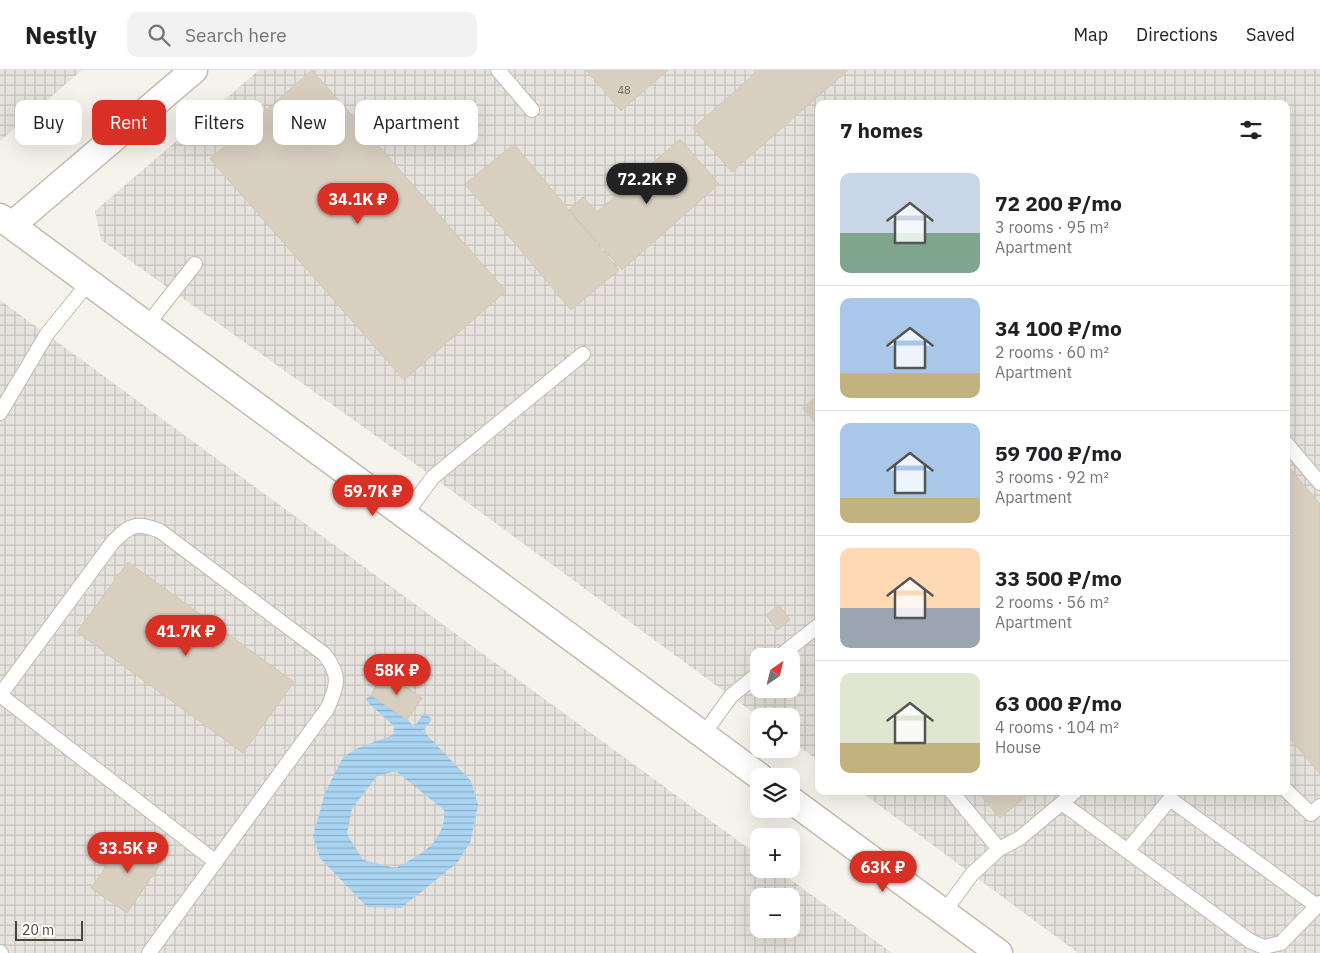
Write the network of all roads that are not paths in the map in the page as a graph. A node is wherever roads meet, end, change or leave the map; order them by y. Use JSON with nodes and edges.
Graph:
{"nodes":[{"id":1,"x":194,"y":70,"type":"edge"},
{"id":2,"x":498,"y":70,"type":"edge"},
{"id":3,"x":532,"y":110,"type":"dead end"},
{"id":4,"x":6,"y":221,"type":"edge"},
{"id":5,"x":195,"y":264,"type":"dead end"},
{"id":6,"x":89,"y":282,"type":"junction"},
{"id":7,"x":147,"y":325,"type":"junction"},
{"id":8,"x":583,"y":354,"type":"dead end"},
{"id":9,"x":0,"y":413,"type":"edge"},
{"id":10,"x":1290,"y":448,"type":"edge"},
{"id":11,"x":1320,"y":483,"type":"edge"},
{"id":12,"x":405,"y":515,"type":"junction"},
{"id":13,"x":815,"y":629,"type":"edge"},
{"id":14,"x":790,"y":648,"type":"edge"},
{"id":15,"x":750,"y":680,"type":"edge"},
{"id":16,"x":0,"y":695,"type":"edge"},
{"id":17,"x":703,"y":735,"type":"junction"},
{"id":18,"x":750,"y":769,"type":"edge"},
{"id":19,"x":1290,"y":794,"type":"edge"},
{"id":20,"x":955,"y":795,"type":"edge"},
{"id":21,"x":1071,"y":795,"type":"edge"},
{"id":22,"x":1062,"y":803,"type":"junction"},
{"id":23,"x":1320,"y":806,"type":"edge"},
{"id":24,"x":800,"y":807,"type":"edge"},
{"id":25,"x":999,"y":849,"type":"junction"},
{"id":26,"x":1127,"y":851,"type":"junction"},
{"id":27,"x":216,"y":862,"type":"junction"},
{"id":28,"x":1318,"y":905,"type":"edge"},
{"id":29,"x":944,"y":912,"type":"junction"},
{"id":30,"x":150,"y":953,"type":"edge"},
{"id":31,"x":999,"y":953,"type":"edge"}],
"edges":[{"from":1,"to":4,"type":"street"},
{"from":2,"to":3,"type":"lane"},
{"from":4,"to":6,"type":"street"},
{"from":5,"to":7,"type":"lane"},
{"from":6,"to":7,"type":"street"},
{"from":6,"to":9,"type":"lane"},
{"from":7,"to":12,"type":"street"},
{"from":8,"to":12,"type":"lane"},
{"from":10,"to":11,"type":"lane"},
{"from":12,"to":17,"type":"street"},
{"from":13,"to":14,"type":"lane"},
{"from":15,"to":17,"type":"lane"},
{"from":16,"to":27,"type":"lane"},
{"from":16,"to":27,"type":"lane"},
{"from":17,"to":18,"type":"street"},
{"from":19,"to":23,"type":"lane"},
{"from":20,"to":25,"type":"lane"},
{"from":21,"to":22,"type":"lane"},
{"from":22,"to":25,"type":"lane"},
{"from":22,"to":26,"type":"lane"},
{"from":24,"to":29,"type":"street"},
{"from":25,"to":29,"type":"lane"},
{"from":26,"to":28,"type":"lane"},
{"from":26,"to":28,"type":"lane"},
{"from":27,"to":30,"type":"lane"},
{"from":29,"to":31,"type":"street"}]}
